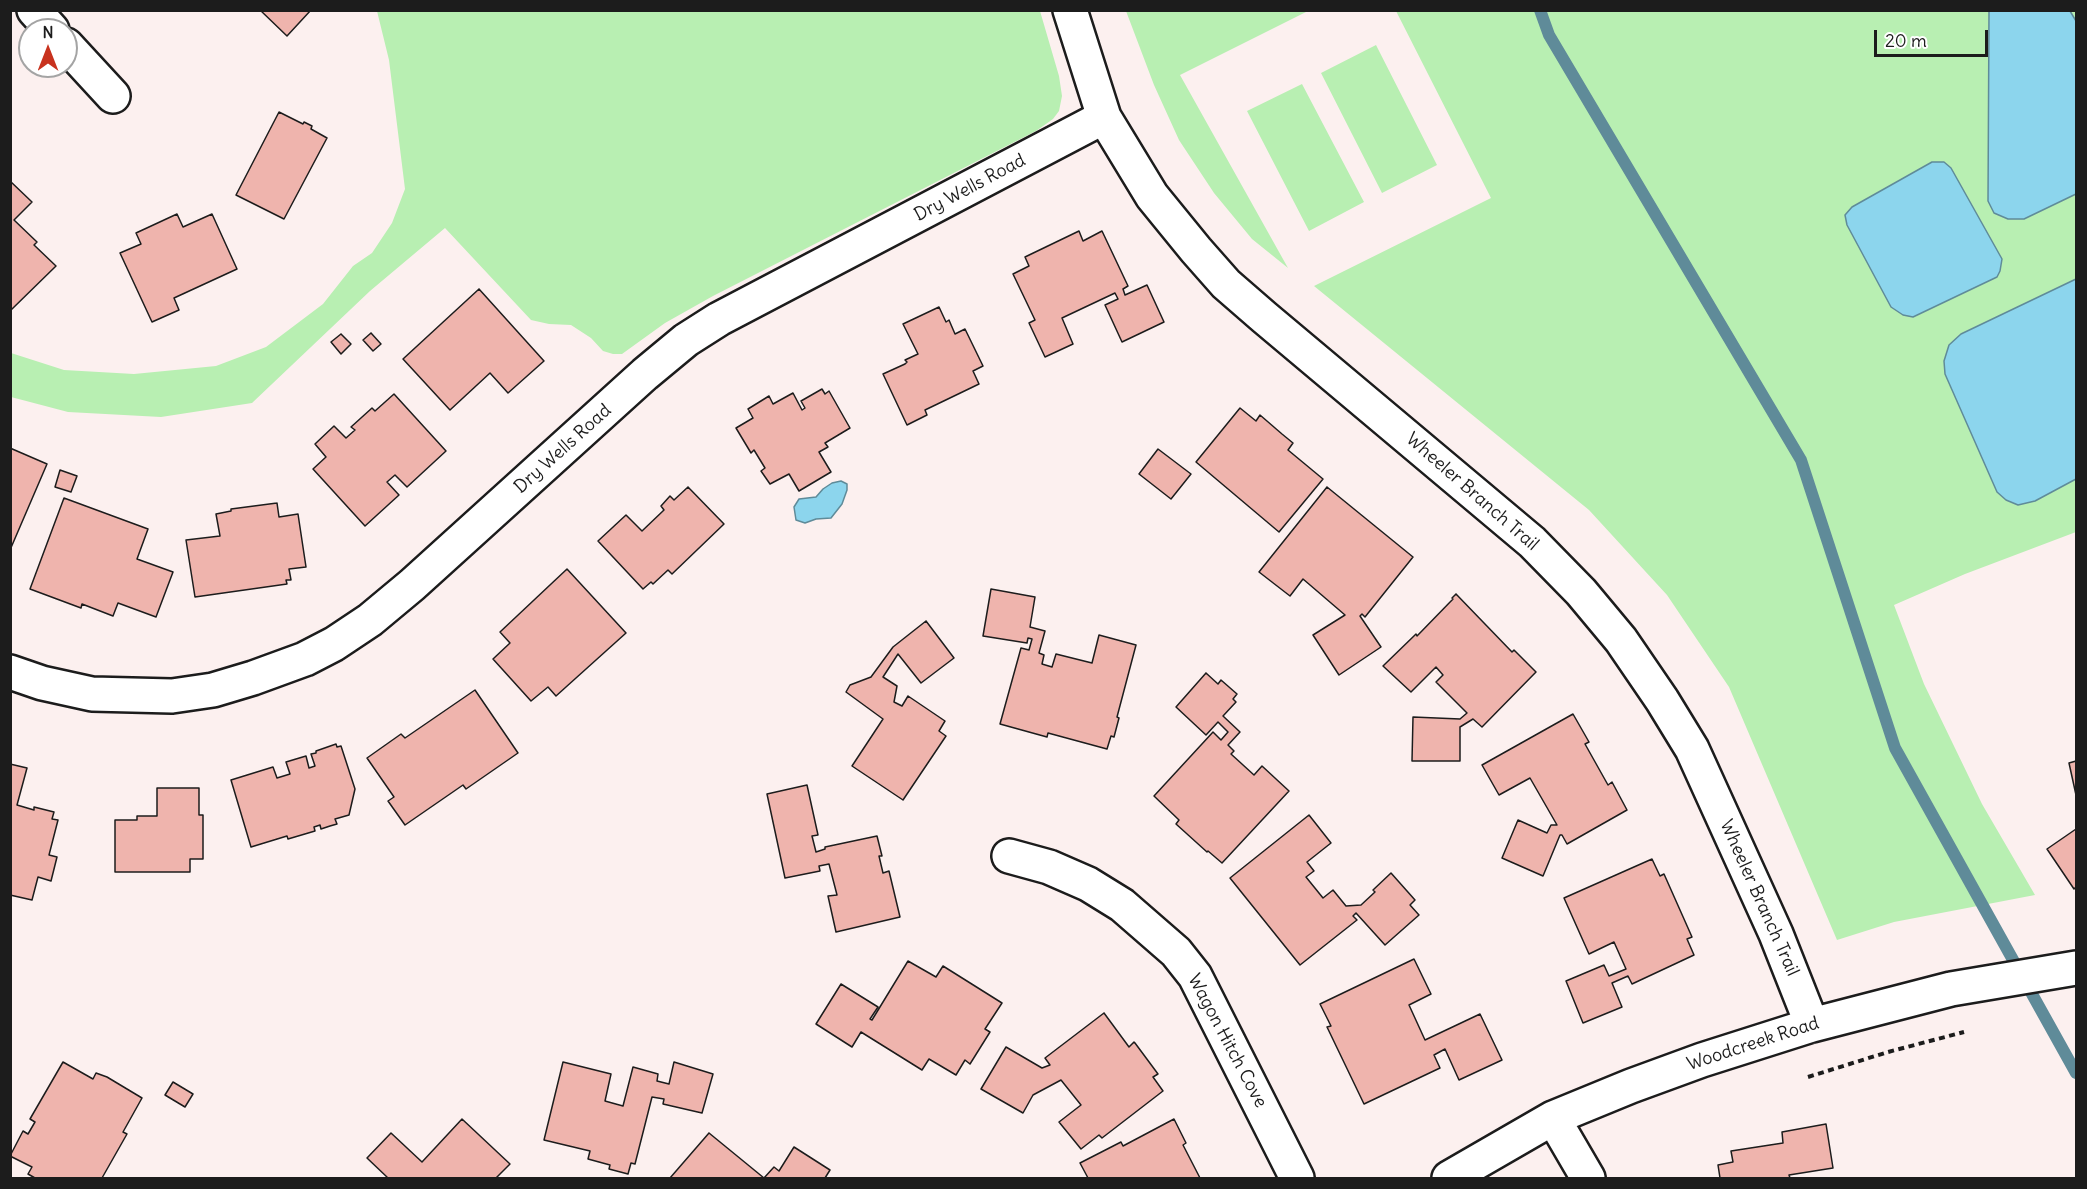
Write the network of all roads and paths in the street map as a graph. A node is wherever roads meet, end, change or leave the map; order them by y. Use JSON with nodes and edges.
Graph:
{"nodes":[{"id":1,"x":1070,"y":10,"type":"edge"},
{"id":2,"x":78,"y":58,"type":"edge"},
{"id":3,"x":113,"y":96,"type":"dead end"},
{"id":4,"x":1104,"y":117,"type":"junction"},
{"id":5,"x":10,"y":672,"type":"edge"},
{"id":6,"x":1009,"y":856,"type":"dead end"},
{"id":7,"x":2076,"y":968,"type":"edge"},
{"id":8,"x":1812,"y":1024,"type":"junction"},
{"id":9,"x":1964,"y":1032,"type":"dead end"},
{"id":10,"x":1808,"y":1077,"type":"dead end"},
{"id":11,"x":1553,"y":1118,"type":"junction"},
{"id":12,"x":1297,"y":1179,"type":"edge"},
{"id":13,"x":1449,"y":1179,"type":"edge"},
{"id":14,"x":1588,"y":1179,"type":"edge"}],
"edges":[{"from":1,"to":4,"type":"street","name":"Wheeler Branch Trail"},
{"from":2,"to":3,"type":"street"},
{"from":4,"to":5,"type":"street","name":"Dry Wells Road"},
{"from":4,"to":8,"type":"street","name":"Wheeler Branch Trail"},
{"from":6,"to":12,"type":"street","name":"Wagon Hitch Cove"},
{"from":7,"to":8,"type":"street","name":"Woodcreek Road"},
{"from":8,"to":11,"type":"street","name":"Woodcreek Road"},
{"from":9,"to":10,"type":"path"},
{"from":11,"to":13,"type":"street","name":"Woodcreek Road"},
{"from":11,"to":14,"type":"street"}]}
